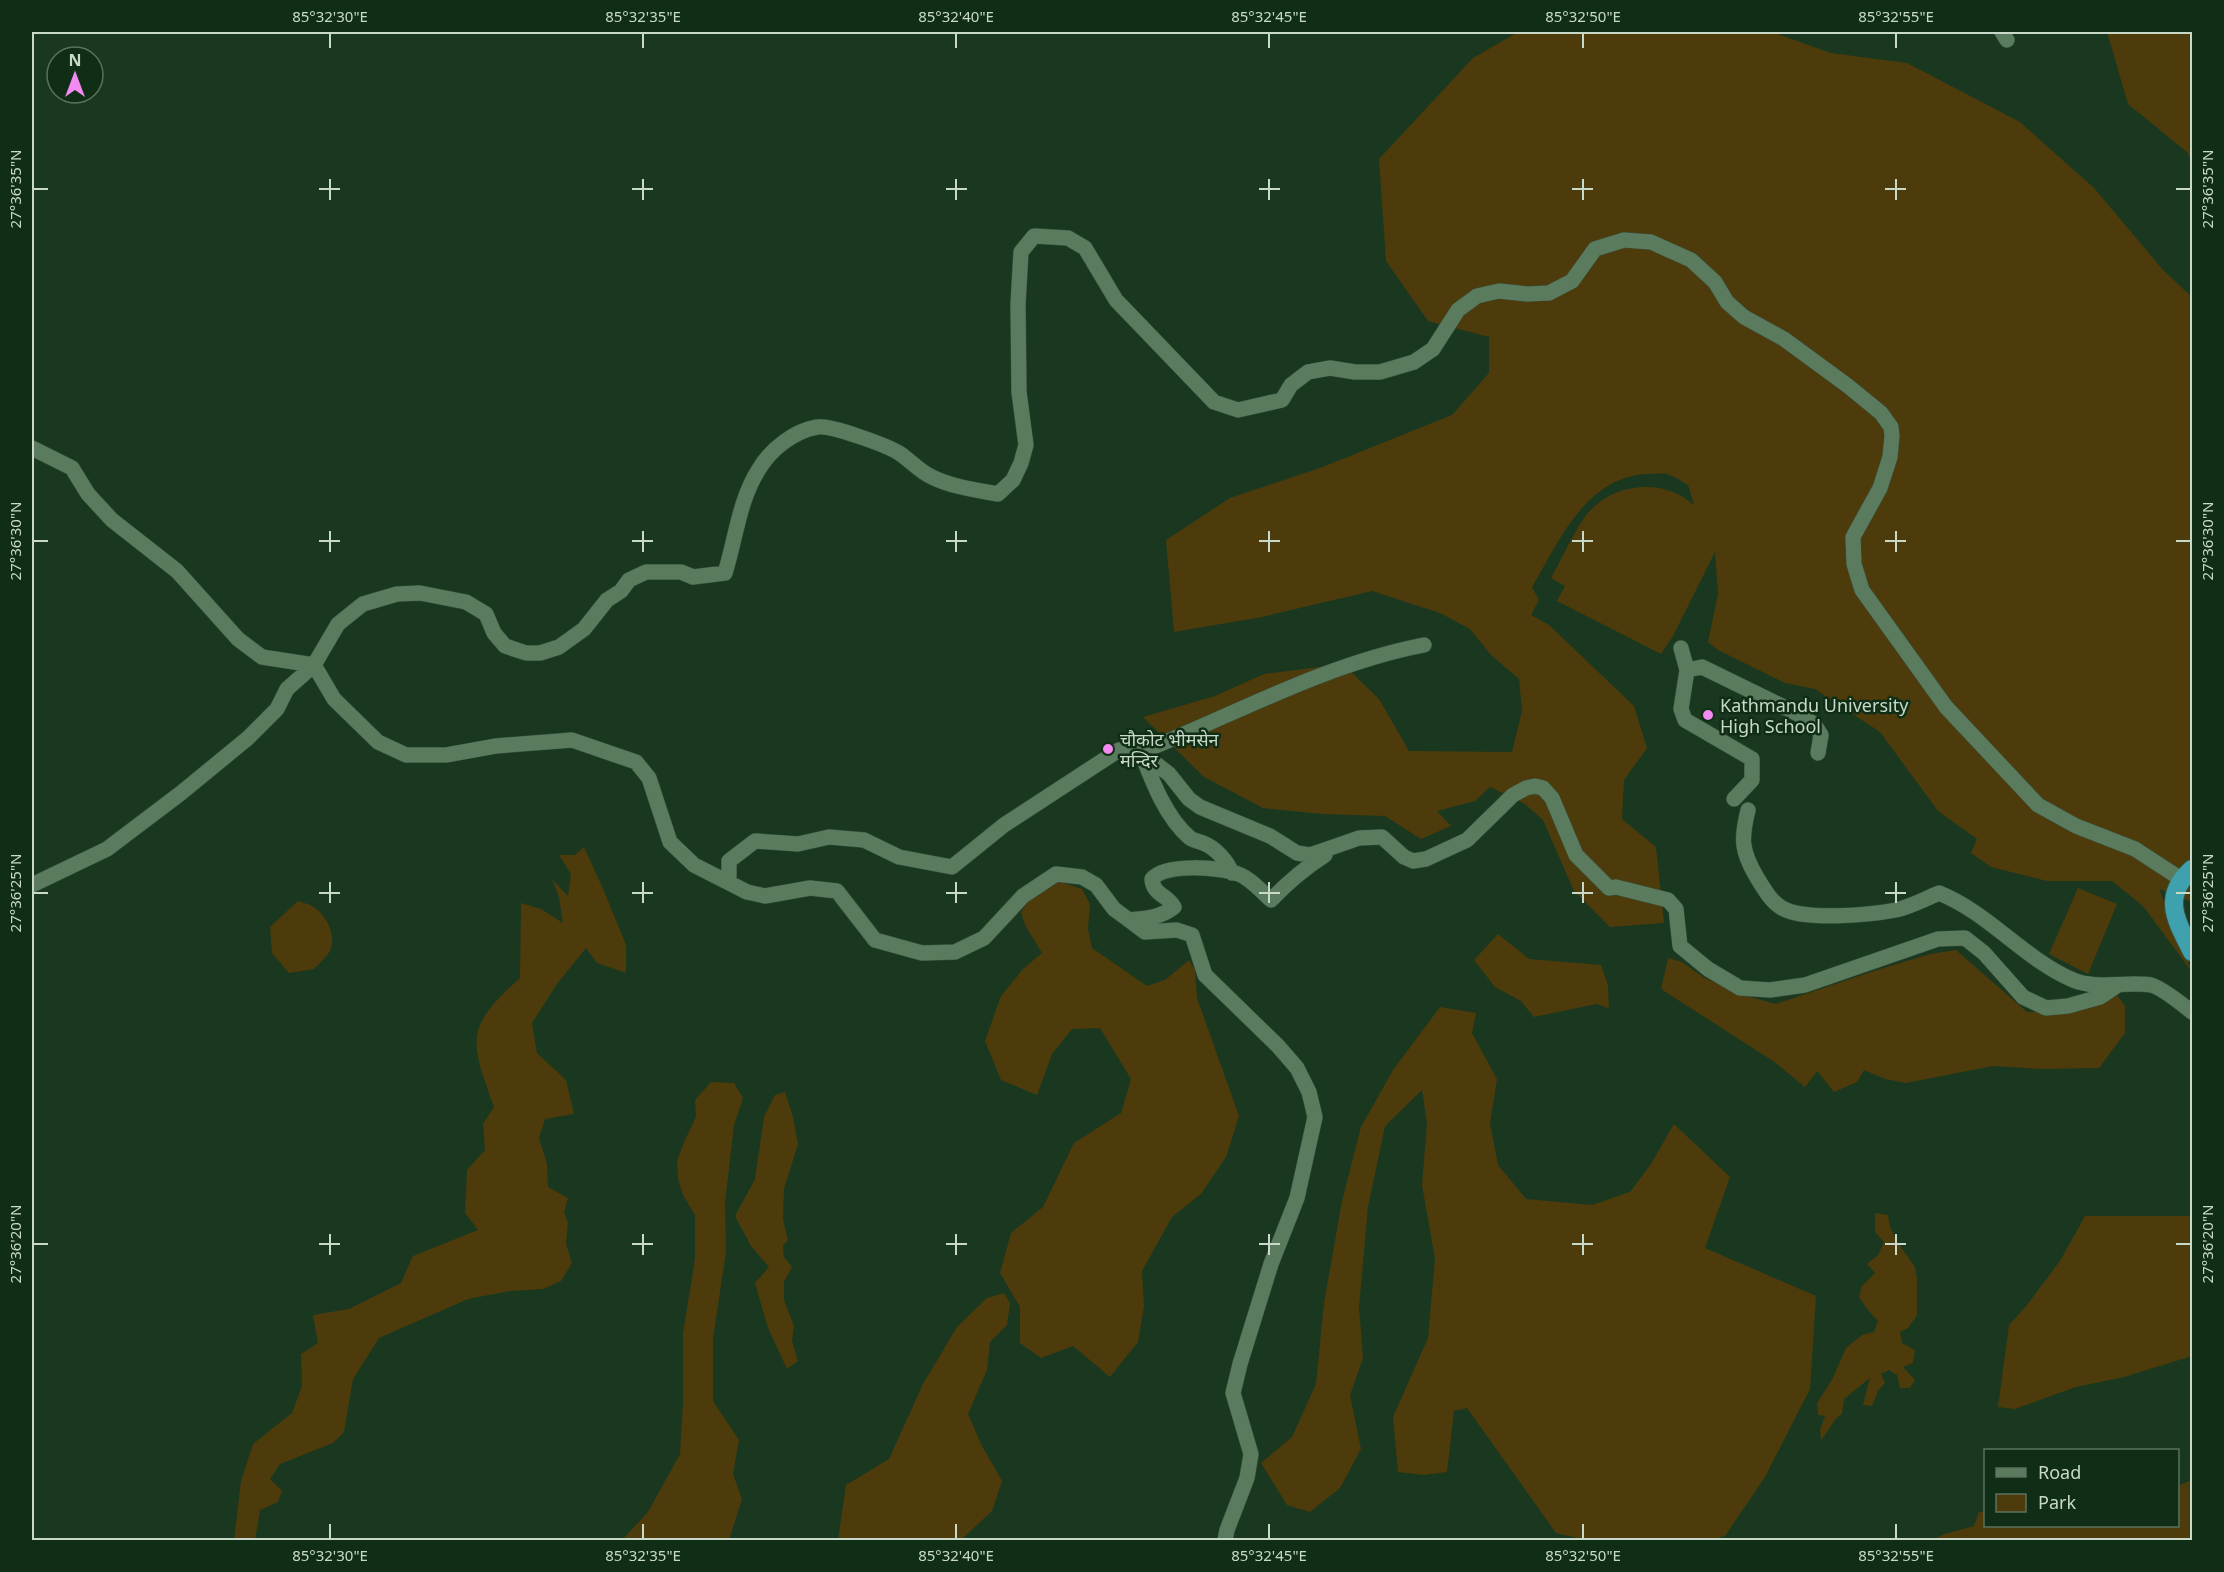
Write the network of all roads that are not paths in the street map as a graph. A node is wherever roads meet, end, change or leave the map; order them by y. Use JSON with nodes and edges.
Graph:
{"nodes":[{"id":1,"x":32,"y":448,"type":"edge"},
{"id":2,"x":1424,"y":645,"type":"dead end"},
{"id":3,"x":1681,"y":648,"type":"dead end"},
{"id":4,"x":314,"y":665,"type":"junction"},
{"id":5,"x":1687,"y":670,"type":"junction"},
{"id":6,"x":1141,"y":752,"type":"junction"},
{"id":7,"x":1818,"y":753,"type":"dead end"},
{"id":8,"x":1734,"y":799,"type":"dead end"},
{"id":9,"x":1748,"y":810,"type":"dead end"},
{"id":10,"x":1347,"y":842,"type":"junction"},
{"id":11,"x":1232,"y":873,"type":"junction"},
{"id":12,"x":2187,"y":874,"type":"edge"},
{"id":13,"x":729,"y":882,"type":"junction"},
{"id":14,"x":32,"y":885,"type":"edge"},
{"id":15,"x":1129,"y":920,"type":"junction"},
{"id":16,"x":2193,"y":952,"type":"edge"},
{"id":17,"x":2118,"y":985,"type":"junction"},
{"id":18,"x":2193,"y":1012,"type":"edge"},
{"id":19,"x":1225,"y":1540,"type":"edge"}],
"edges":[{"from":1,"to":4,"type":"street"},
{"from":2,"to":6,"type":"street"},
{"from":3,"to":5,"type":"street"},
{"from":4,"to":12,"type":"street"},
{"from":4,"to":13,"type":"street"},
{"from":4,"to":14,"type":"street"},
{"from":5,"to":7,"type":"street"},
{"from":5,"to":8,"type":"street"},
{"from":6,"to":10,"type":"street"},
{"from":6,"to":11,"type":"street"},
{"from":6,"to":13,"type":"street"},
{"from":9,"to":17,"type":"street"},
{"from":10,"to":11,"type":"street"},
{"from":10,"to":17,"type":"street"},
{"from":11,"to":15,"type":"street"},
{"from":12,"to":16,"type":"highway"},
{"from":13,"to":15,"type":"street"},
{"from":15,"to":19,"type":"street"},
{"from":17,"to":18,"type":"street"}]}
